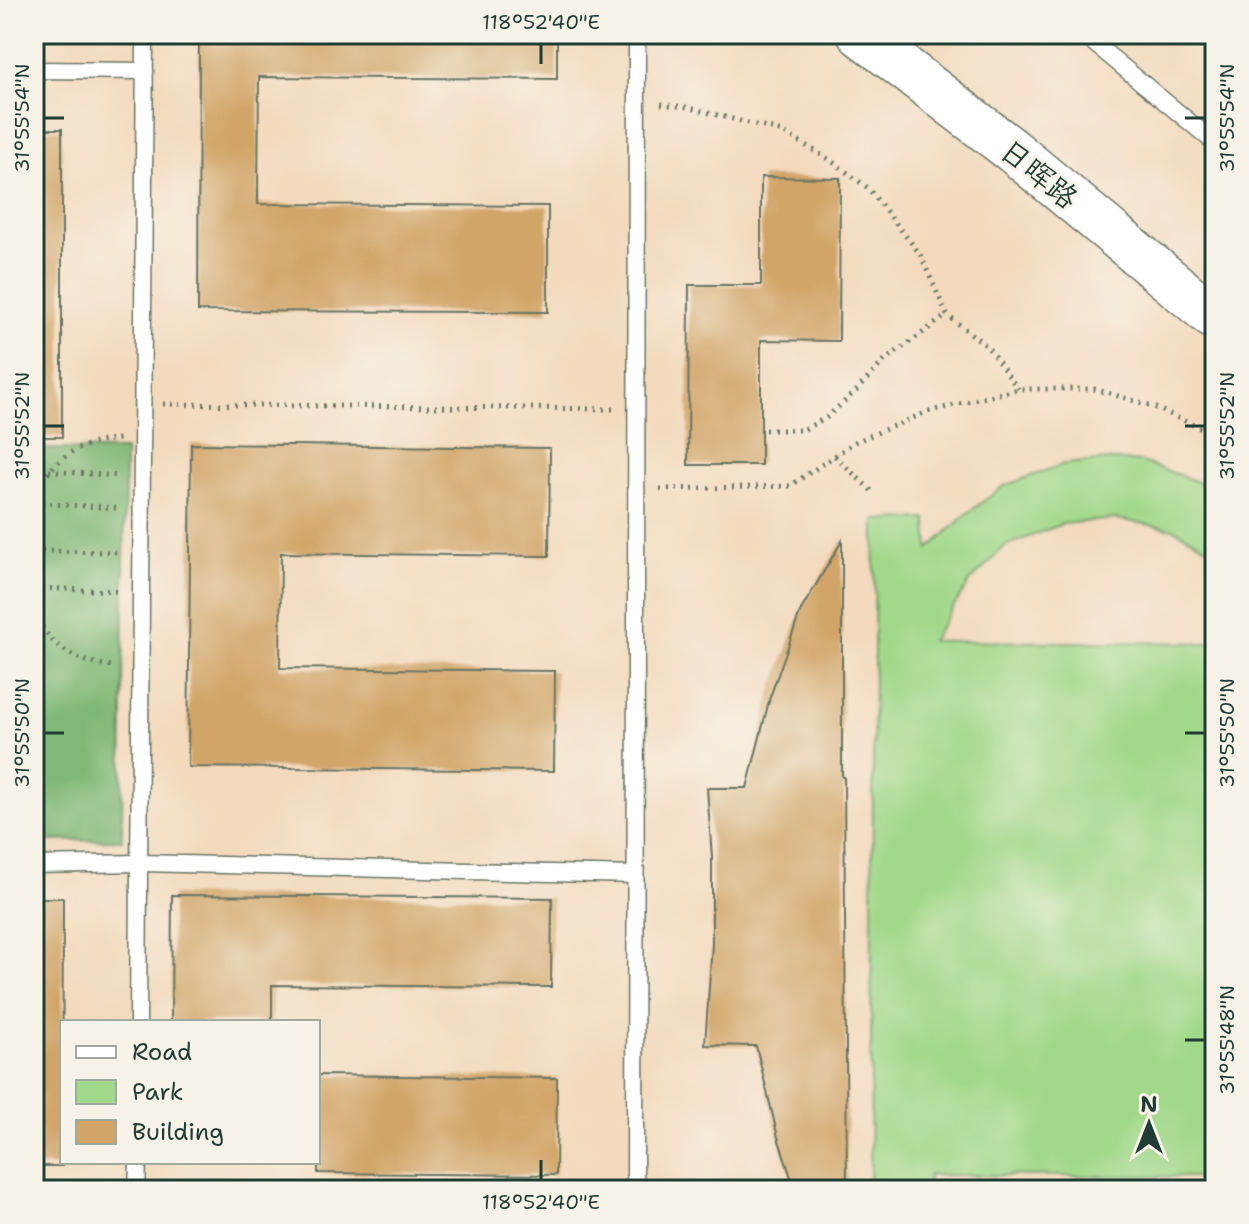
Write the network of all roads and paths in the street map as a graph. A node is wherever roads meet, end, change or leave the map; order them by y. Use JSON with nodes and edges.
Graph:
{"nodes":[{"id":1,"x":145,"y":34,"type":"edge"},
{"id":2,"x":634,"y":34,"type":"edge"},
{"id":3,"x":860,"y":34,"type":"edge"},
{"id":4,"x":1083,"y":34,"type":"edge"},
{"id":5,"x":34,"y":70,"type":"edge"},
{"id":6,"x":145,"y":71,"type":"junction"},
{"id":7,"x":637,"y":102,"type":"junction"},
{"id":8,"x":1215,"y":143,"type":"edge"},
{"id":9,"x":947,"y":315,"type":"junction"},
{"id":10,"x":1215,"y":318,"type":"edge"},
{"id":11,"x":1018,"y":389,"type":"junction"},
{"id":12,"x":142,"y":404,"type":"junction"},
{"id":13,"x":636,"y":410,"type":"junction"},
{"id":14,"x":765,"y":430,"type":"dead end"},
{"id":15,"x":1215,"y":435,"type":"edge"},
{"id":16,"x":143,"y":437,"type":"junction"},
{"id":17,"x":835,"y":456,"type":"junction"},
{"id":18,"x":48,"y":470,"type":"junction"},
{"id":19,"x":142,"y":478,"type":"junction"},
{"id":20,"x":636,"y":489,"type":"junction"},
{"id":21,"x":34,"y":494,"type":"edge"},
{"id":22,"x":875,"y":494,"type":"dead end"},
{"id":23,"x":34,"y":503,"type":"edge"},
{"id":24,"x":142,"y":509,"type":"junction"},
{"id":25,"x":34,"y":551,"type":"edge"},
{"id":26,"x":142,"y":553,"type":"junction"},
{"id":27,"x":34,"y":588,"type":"edge"},
{"id":28,"x":141,"y":592,"type":"junction"},
{"id":29,"x":34,"y":613,"type":"edge"},
{"id":30,"x":141,"y":667,"type":"junction"},
{"id":31,"x":140,"y":863,"type":"junction"},
{"id":32,"x":34,"y":865,"type":"edge"},
{"id":33,"x":635,"y":875,"type":"junction"},
{"id":34,"x":138,"y":1020,"type":"edge"},
{"id":35,"x":138,"y":1164,"type":"edge"},
{"id":36,"x":137,"y":1190,"type":"edge"},
{"id":37,"x":635,"y":1190,"type":"edge"}],
"edges":[{"from":1,"to":6,"type":"lane"},
{"from":2,"to":7,"type":"lane"},
{"from":3,"to":10,"type":"street","name":"日晖路"},
{"from":4,"to":8,"type":"lane"},
{"from":5,"to":6,"type":"lane"},
{"from":6,"to":12,"type":"lane"},
{"from":7,"to":9,"type":"path"},
{"from":7,"to":13,"type":"lane"},
{"from":9,"to":11,"type":"path"},
{"from":9,"to":14,"type":"path"},
{"from":11,"to":15,"type":"path"},
{"from":11,"to":17,"type":"path"},
{"from":12,"to":13,"type":"path"},
{"from":12,"to":16,"type":"lane"},
{"from":13,"to":20,"type":"lane"},
{"from":16,"to":18,"type":"path"},
{"from":16,"to":19,"type":"lane"},
{"from":17,"to":20,"type":"path"},
{"from":17,"to":22,"type":"path"},
{"from":18,"to":19,"type":"path"},
{"from":18,"to":21,"type":"path"},
{"from":19,"to":24,"type":"lane"},
{"from":20,"to":33,"type":"lane"},
{"from":23,"to":24,"type":"path"},
{"from":24,"to":26,"type":"lane"},
{"from":25,"to":26,"type":"path"},
{"from":26,"to":28,"type":"lane"},
{"from":27,"to":28,"type":"path"},
{"from":28,"to":30,"type":"lane"},
{"from":29,"to":30,"type":"path"},
{"from":30,"to":31,"type":"lane"},
{"from":31,"to":32,"type":"lane"},
{"from":31,"to":33,"type":"lane"},
{"from":31,"to":34,"type":"lane"},
{"from":33,"to":37,"type":"lane"},
{"from":35,"to":36,"type":"lane"}]}
